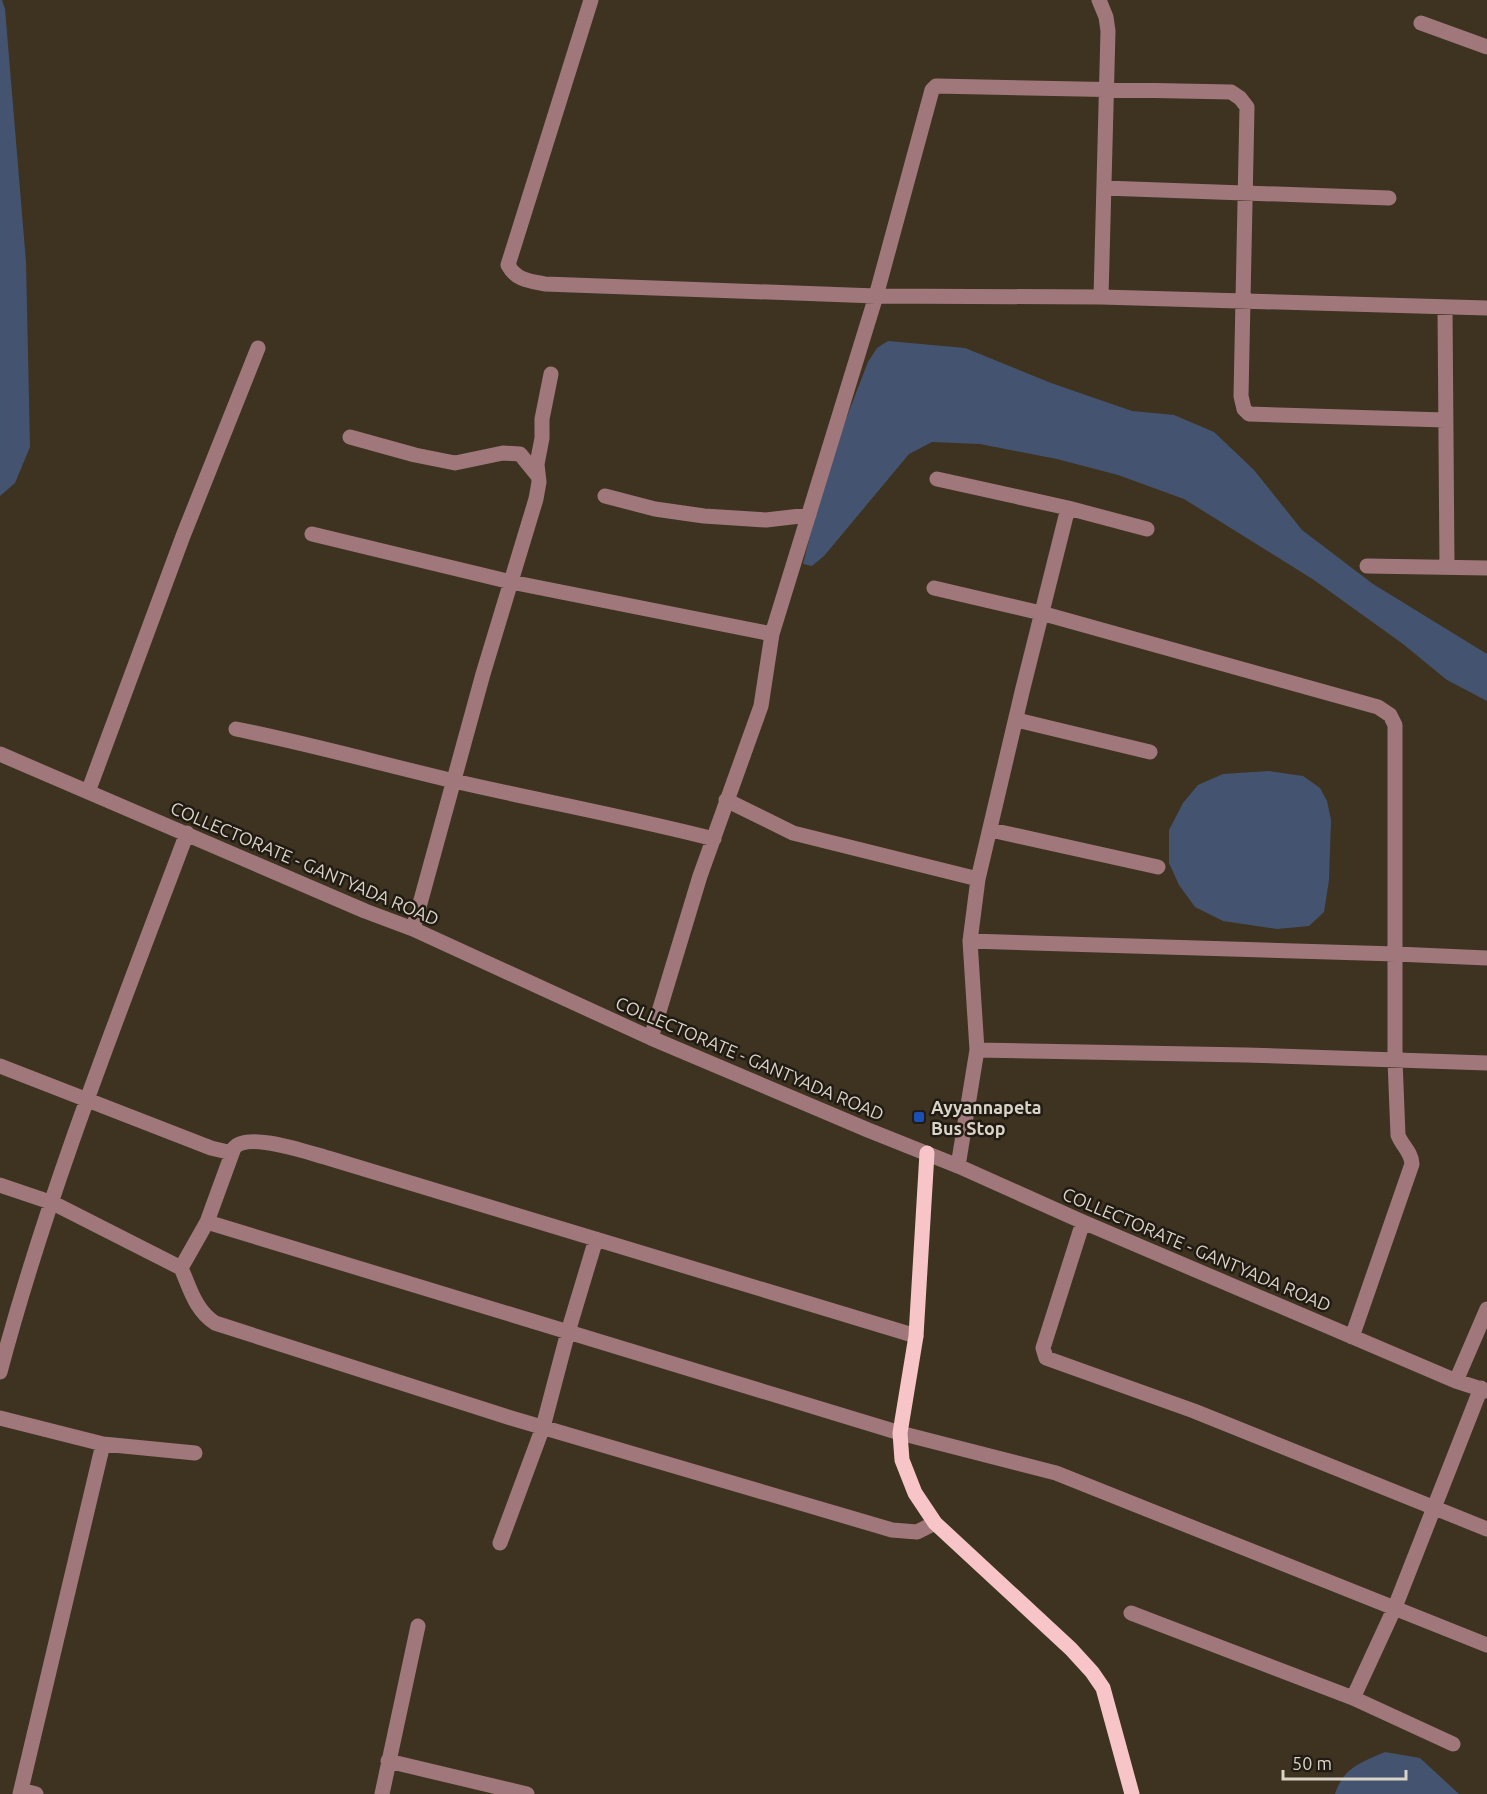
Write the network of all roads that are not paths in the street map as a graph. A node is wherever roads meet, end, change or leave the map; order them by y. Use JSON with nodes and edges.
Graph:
{"nodes":[{"id":1,"x":591,"y":0,"type":"edge"},
{"id":2,"x":1099,"y":0,"type":"edge"},
{"id":3,"x":1421,"y":23,"type":"dead end"},
{"id":4,"x":1487,"y":47,"type":"edge"},
{"id":5,"x":1106,"y":90,"type":"junction"},
{"id":6,"x":1104,"y":188,"type":"junction"},
{"id":7,"x":1246,"y":193,"type":"junction"},
{"id":8,"x":1389,"y":198,"type":"dead end"},
{"id":9,"x":876,"y":296,"type":"junction"},
{"id":10,"x":1101,"y":297,"type":"junction"},
{"id":11,"x":1244,"y":301,"type":"junction"},
{"id":12,"x":1445,"y":307,"type":"junction"},
{"id":13,"x":1487,"y":308,"type":"edge"},
{"id":14,"x":258,"y":348,"type":"dead end"},
{"id":15,"x":551,"y":374,"type":"dead end"},
{"id":16,"x":1445,"y":420,"type":"junction"},
{"id":17,"x":350,"y":437,"type":"dead end"},
{"id":18,"x":538,"y":476,"type":"junction"},
{"id":19,"x":937,"y":479,"type":"dead end"},
{"id":20,"x":605,"y":496,"type":"dead end"},
{"id":21,"x":1068,"y":508,"type":"junction"},
{"id":22,"x":809,"y":515,"type":"junction"},
{"id":23,"x":1147,"y":529,"type":"dead end"},
{"id":24,"x":312,"y":534,"type":"dead end"},
{"id":25,"x":1367,"y":566,"type":"dead end"},
{"id":26,"x":1447,"y":567,"type":"junction"},
{"id":27,"x":1487,"y":568,"type":"edge"},
{"id":28,"x":511,"y":582,"type":"junction"},
{"id":29,"x":934,"y":588,"type":"dead end"},
{"id":30,"x":1041,"y":614,"type":"junction"},
{"id":31,"x":772,"y":634,"type":"junction"},
{"id":32,"x":1017,"y":720,"type":"junction"},
{"id":33,"x":236,"y":729,"type":"dead end"},
{"id":34,"x":1150,"y":752,"type":"dead end"},
{"id":35,"x":0,"y":754,"type":"edge"},
{"id":36,"x":453,"y":781,"type":"junction"},
{"id":37,"x":88,"y":792,"type":"junction"},
{"id":38,"x":726,"y":800,"type":"junction"},
{"id":39,"x":991,"y":830,"type":"junction"},
{"id":40,"x":187,"y":833,"type":"junction"},
{"id":41,"x":714,"y":839,"type":"junction"},
{"id":42,"x":1158,"y":867,"type":"dead end"},
{"id":43,"x":978,"y":879,"type":"junction"},
{"id":44,"x":413,"y":929,"type":"junction"},
{"id":45,"x":970,"y":941,"type":"junction"},
{"id":46,"x":1396,"y":954,"type":"junction"},
{"id":47,"x":1487,"y":958,"type":"edge"},
{"id":48,"x":651,"y":1038,"type":"junction"},
{"id":49,"x":977,"y":1050,"type":"junction"},
{"id":50,"x":1395,"y":1060,"type":"junction"},
{"id":51,"x":1487,"y":1063,"type":"edge"},
{"id":52,"x":0,"y":1066,"type":"edge"},
{"id":53,"x":87,"y":1100,"type":"junction"},
{"id":54,"x":232,"y":1153,"type":"junction"},
{"id":55,"x":927,"y":1153,"type":"junction"},
{"id":56,"x":958,"y":1166,"type":"junction"},
{"id":57,"x":0,"y":1185,"type":"edge"},
{"id":58,"x":53,"y":1203,"type":"junction"},
{"id":59,"x":207,"y":1222,"type":"junction"},
{"id":60,"x":1083,"y":1222,"type":"junction"},
{"id":61,"x":596,"y":1239,"type":"junction"},
{"id":62,"x":181,"y":1268,"type":"junction"},
{"id":63,"x":1487,"y":1309,"type":"edge"},
{"id":64,"x":568,"y":1332,"type":"junction"},
{"id":65,"x":916,"y":1336,"type":"junction"},
{"id":66,"x":1352,"y":1337,"type":"junction"},
{"id":67,"x":0,"y":1372,"type":"edge"},
{"id":68,"x":1456,"y":1381,"type":"junction"},
{"id":69,"x":1484,"y":1390,"type":"edge"},
{"id":70,"x":0,"y":1418,"type":"edge"},
{"id":71,"x":543,"y":1427,"type":"junction"},
{"id":72,"x":900,"y":1433,"type":"junction"},
{"id":73,"x":103,"y":1443,"type":"junction"},
{"id":74,"x":195,"y":1453,"type":"dead end"},
{"id":75,"x":1434,"y":1507,"type":"junction"},
{"id":76,"x":935,"y":1523,"type":"junction"},
{"id":77,"x":1487,"y":1528,"type":"edge"},
{"id":78,"x":500,"y":1543,"type":"dead end"},
{"id":79,"x":1395,"y":1607,"type":"junction"},
{"id":80,"x":1131,"y":1614,"type":"dead end"},
{"id":81,"x":418,"y":1626,"type":"dead end"},
{"id":82,"x":1487,"y":1645,"type":"edge"},
{"id":83,"x":1353,"y":1698,"type":"junction"},
{"id":84,"x":1454,"y":1744,"type":"dead end"},
{"id":85,"x":388,"y":1761,"type":"junction"},
{"id":86,"x":20,"y":1792,"type":"edge"},
{"id":87,"x":36,"y":1794,"type":"edge"},
{"id":88,"x":382,"y":1794,"type":"edge"},
{"id":89,"x":527,"y":1794,"type":"edge"},
{"id":90,"x":1132,"y":1794,"type":"edge"}],
"edges":[{"from":1,"to":9,"type":"street"},
{"from":2,"to":5,"type":"street"},
{"from":3,"to":4,"type":"street"},
{"from":5,"to":6,"type":"street"},
{"from":5,"to":7,"type":"street"},
{"from":5,"to":9,"type":"street"},
{"from":6,"to":7,"type":"street"},
{"from":6,"to":10,"type":"street"},
{"from":7,"to":8,"type":"street"},
{"from":7,"to":11,"type":"street"},
{"from":9,"to":10,"type":"street"},
{"from":9,"to":22,"type":"street"},
{"from":10,"to":11,"type":"street"},
{"from":11,"to":12,"type":"street"},
{"from":11,"to":16,"type":"street"},
{"from":12,"to":13,"type":"street"},
{"from":12,"to":16,"type":"street"},
{"from":14,"to":37,"type":"street"},
{"from":15,"to":18,"type":"street"},
{"from":16,"to":26,"type":"street"},
{"from":17,"to":18,"type":"street"},
{"from":18,"to":28,"type":"street"},
{"from":19,"to":21,"type":"street"},
{"from":20,"to":22,"type":"street"},
{"from":21,"to":23,"type":"street"},
{"from":21,"to":30,"type":"street"},
{"from":22,"to":31,"type":"street"},
{"from":24,"to":28,"type":"street"},
{"from":25,"to":26,"type":"street"},
{"from":26,"to":27,"type":"street"},
{"from":28,"to":31,"type":"street"},
{"from":28,"to":36,"type":"street"},
{"from":29,"to":30,"type":"street"},
{"from":30,"to":32,"type":"street"},
{"from":30,"to":46,"type":"street"},
{"from":31,"to":38,"type":"street"},
{"from":32,"to":34,"type":"street"},
{"from":32,"to":39,"type":"street"},
{"from":33,"to":36,"type":"street"},
{"from":35,"to":37,"type":"street","name":"COLLECTORATE - GANTYADA ROAD"},
{"from":36,"to":41,"type":"street"},
{"from":36,"to":44,"type":"street"},
{"from":37,"to":40,"type":"street","name":"COLLECTORATE - GANTYADA ROAD"},
{"from":38,"to":41,"type":"street"},
{"from":38,"to":43,"type":"street"},
{"from":39,"to":42,"type":"street"},
{"from":39,"to":43,"type":"street"},
{"from":40,"to":44,"type":"street","name":"COLLECTORATE - GANTYADA ROAD"},
{"from":40,"to":53,"type":"street"},
{"from":41,"to":48,"type":"street"},
{"from":43,"to":45,"type":"street"},
{"from":44,"to":48,"type":"street","name":"COLLECTORATE - GANTYADA ROAD"},
{"from":45,"to":46,"type":"street"},
{"from":45,"to":49,"type":"street"},
{"from":46,"to":47,"type":"street"},
{"from":46,"to":50,"type":"street"},
{"from":48,"to":55,"type":"street","name":"COLLECTORATE - GANTYADA ROAD"},
{"from":49,"to":50,"type":"street"},
{"from":49,"to":56,"type":"street"},
{"from":50,"to":51,"type":"street"},
{"from":50,"to":66,"type":"street"},
{"from":52,"to":53,"type":"street"},
{"from":53,"to":54,"type":"street"},
{"from":53,"to":58,"type":"street"},
{"from":54,"to":59,"type":"street"},
{"from":54,"to":61,"type":"street"},
{"from":55,"to":56,"type":"street","name":"COLLECTORATE - GANTYADA ROAD"},
{"from":55,"to":65,"type":"main road"},
{"from":56,"to":60,"type":"street","name":"COLLECTORATE - GANTYADA ROAD"},
{"from":57,"to":58,"type":"street"},
{"from":58,"to":62,"type":"street"},
{"from":58,"to":67,"type":"street"},
{"from":59,"to":62,"type":"street"},
{"from":59,"to":64,"type":"street"},
{"from":60,"to":66,"type":"street","name":"COLLECTORATE - GANTYADA ROAD"},
{"from":60,"to":75,"type":"street"},
{"from":61,"to":64,"type":"street"},
{"from":61,"to":65,"type":"street"},
{"from":62,"to":71,"type":"street"},
{"from":63,"to":68,"type":"street"},
{"from":64,"to":71,"type":"street"},
{"from":64,"to":72,"type":"street"},
{"from":65,"to":72,"type":"main road"},
{"from":66,"to":68,"type":"street","name":"COLLECTORATE - GANTYADA ROAD"},
{"from":68,"to":69,"type":"street","name":"COLLECTORATE - GANTYADA ROAD"},
{"from":69,"to":75,"type":"street"},
{"from":70,"to":73,"type":"street"},
{"from":71,"to":76,"type":"street"},
{"from":71,"to":78,"type":"street"},
{"from":72,"to":76,"type":"main road"},
{"from":72,"to":79,"type":"street"},
{"from":73,"to":74,"type":"street"},
{"from":73,"to":86,"type":"street"},
{"from":75,"to":77,"type":"street"},
{"from":75,"to":79,"type":"street"},
{"from":76,"to":90,"type":"main road"},
{"from":79,"to":82,"type":"street"},
{"from":79,"to":83,"type":"street"},
{"from":80,"to":83,"type":"street"},
{"from":81,"to":85,"type":"street"},
{"from":83,"to":84,"type":"street"},
{"from":85,"to":88,"type":"street"},
{"from":85,"to":89,"type":"street"},
{"from":86,"to":87,"type":"street"}]}
